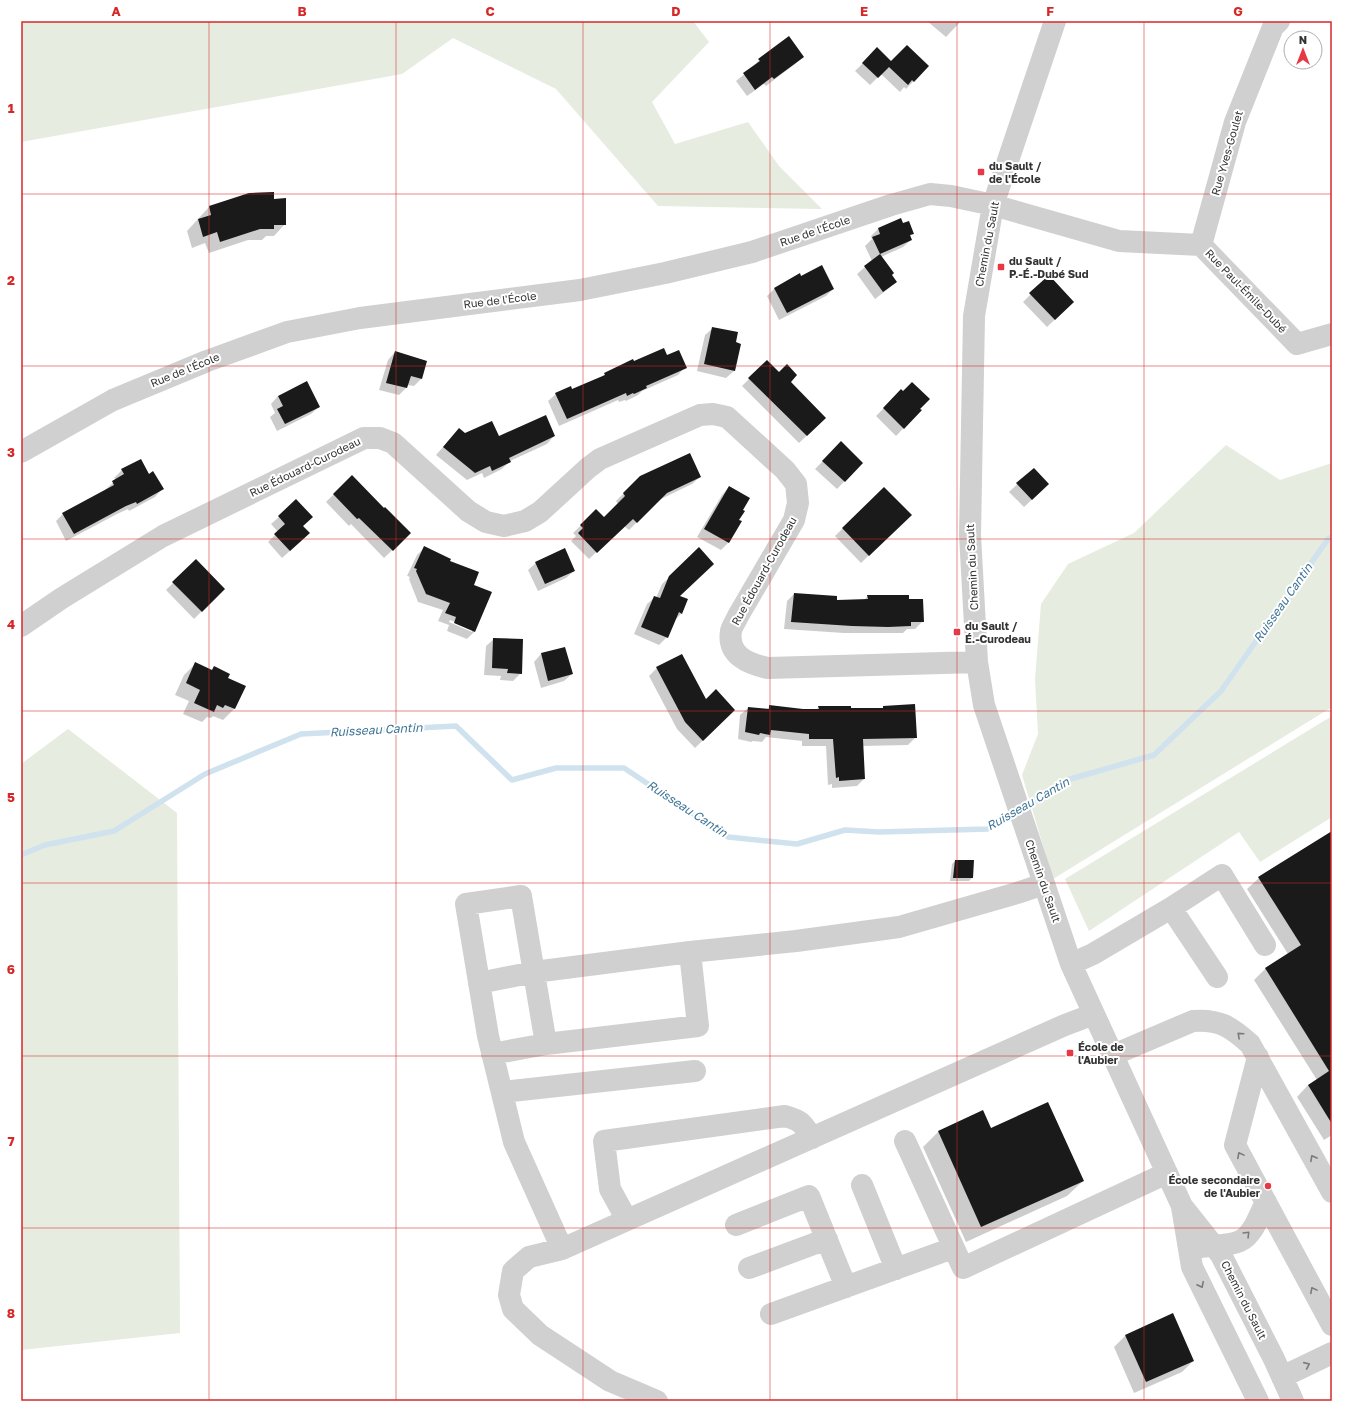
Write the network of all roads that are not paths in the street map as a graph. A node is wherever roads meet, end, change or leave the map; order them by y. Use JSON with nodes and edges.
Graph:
{"nodes":[{"id":1,"x":1055,"y":21,"type":"edge"},
{"id":2,"x":1279,"y":21,"type":"edge"},
{"id":3,"x":993,"y":205,"type":"junction"},
{"id":4,"x":1202,"y":245,"type":"junction"},
{"id":5,"x":1332,"y":334,"type":"edge"},
{"id":6,"x":21,"y":452,"type":"edge"},
{"id":7,"x":21,"y":626,"type":"edge"},
{"id":8,"x":977,"y":662,"type":"junction"},
{"id":9,"x":1044,"y":884,"type":"junction"},
{"id":10,"x":1171,"y":908,"type":"junction"},
{"id":11,"x":1265,"y":945,"type":"dead end"},
{"id":12,"x":690,"y":952,"type":"junction"},
{"id":13,"x":1071,"y":964,"type":"junction"},
{"id":14,"x":534,"y":972,"type":"junction"},
{"id":15,"x":1217,"y":977,"type":"dead end"},
{"id":16,"x":479,"y":983,"type":"junction"},
{"id":17,"x":1094,"y":1014,"type":"junction"},
{"id":18,"x":546,"y":1044,"type":"junction"},
{"id":19,"x":492,"y":1054,"type":"junction"},
{"id":20,"x":1113,"y":1055,"type":"junction"},
{"id":21,"x":1258,"y":1057,"type":"junction"},
{"id":22,"x":695,"y":1071,"type":"dead end"},
{"id":23,"x":502,"y":1092,"type":"junction"},
{"id":24,"x":812,"y":1138,"type":"junction"},
{"id":25,"x":905,"y":1141,"type":"dead end"},
{"id":26,"x":1167,"y":1173,"type":"junction"},
{"id":27,"x":862,"y":1185,"type":"dead end"},
{"id":28,"x":1332,"y":1192,"type":"edge"},
{"id":29,"x":1266,"y":1202,"type":"junction"},
{"id":30,"x":1182,"y":1206,"type":"junction"},
{"id":31,"x":627,"y":1220,"type":"junction"},
{"id":32,"x":736,"y":1225,"type":"dead end"},
{"id":33,"x":827,"y":1239,"type":"junction"},
{"id":34,"x":1214,"y":1245,"type":"junction"},
{"id":35,"x":953,"y":1248,"type":"junction"},
{"id":36,"x":1189,"y":1248,"type":"junction"},
{"id":37,"x":562,"y":1249,"type":"junction"},
{"id":38,"x":749,"y":1268,"type":"dead end"},
{"id":39,"x":896,"y":1269,"type":"junction"},
{"id":40,"x":846,"y":1287,"type":"junction"},
{"id":41,"x":771,"y":1314,"type":"dead end"},
{"id":42,"x":1332,"y":1325,"type":"edge"},
{"id":43,"x":1332,"y":1353,"type":"edge"},
{"id":44,"x":1282,"y":1377,"type":"junction"},
{"id":45,"x":657,"y":1401,"type":"edge"},
{"id":46,"x":1258,"y":1401,"type":"edge"},
{"id":47,"x":1293,"y":1401,"type":"edge"}],
"edges":[{"from":1,"to":3,"type":"street","name":"Chemin du Sault"},
{"from":2,"to":4,"type":"street","name":"Rue Yves-Goulet"},
{"from":3,"to":4,"type":"street","name":"Rue Paul-Émile-Dubé"},
{"from":3,"to":6,"type":"street","name":"Rue de l'École"},
{"from":3,"to":8,"type":"street","name":"Chemin du Sault"},
{"from":4,"to":5,"type":"street","name":"Rue Paul-Émile-Dubé"},
{"from":7,"to":8,"type":"street","name":"Rue Édouard-Curodeau"},
{"from":8,"to":9,"type":"street","name":"Chemin du Sault"},
{"from":9,"to":12,"type":"street"},
{"from":9,"to":13,"type":"street","name":"Chemin du Sault"},
{"from":10,"to":11,"type":"street"},
{"from":10,"to":13,"type":"street"},
{"from":10,"to":15,"type":"street"},
{"from":12,"to":14,"type":"street"},
{"from":12,"to":18,"type":"street"},
{"from":13,"to":17,"type":"street","name":"Chemin du Sault"},
{"from":14,"to":16,"type":"street"},
{"from":14,"to":16,"type":"street"},
{"from":14,"to":18,"type":"street"},
{"from":16,"to":19,"type":"street"},
{"from":17,"to":20,"type":"street","name":"Chemin du Sault"},
{"from":17,"to":24,"type":"street"},
{"from":18,"to":19,"type":"street"},
{"from":19,"to":23,"type":"street"},
{"from":21,"to":20,"type":"street","one_way":true},
{"from":20,"to":26,"type":"street","name":"Chemin du Sault"},
{"from":28,"to":21,"type":"street","one_way":true},
{"from":29,"to":21,"type":"street","one_way":true},
{"from":22,"to":23,"type":"street"},
{"from":23,"to":37,"type":"street"},
{"from":24,"to":31,"type":"street"},
{"from":24,"to":31,"type":"street"},
{"from":25,"to":35,"type":"street"},
{"from":26,"to":30,"type":"street","name":"Chemin du Sault"},
{"from":26,"to":35,"type":"street"},
{"from":27,"to":39,"type":"street"},
{"from":34,"to":29,"type":"street","one_way":true},
{"from":42,"to":29,"type":"street","one_way":true},
{"from":30,"to":34,"type":"street","name":"Chemin du Sault"},
{"from":30,"to":36,"type":"street","name":"Chemin du Sault"},
{"from":31,"to":37,"type":"street"},
{"from":32,"to":33,"type":"street"},
{"from":33,"to":38,"type":"street"},
{"from":33,"to":40,"type":"street"},
{"from":34,"to":36,"type":"street"},
{"from":34,"to":44,"type":"street","name":"Chemin du Sault"},
{"from":35,"to":39,"type":"street"},
{"from":36,"to":46,"type":"street","name":"Chemin du Sault","one_way":true},
{"from":37,"to":45,"type":"street"},
{"from":39,"to":40,"type":"street"},
{"from":40,"to":41,"type":"street"},
{"from":44,"to":43,"type":"street","one_way":true},
{"from":44,"to":47,"type":"street","name":"Chemin du Sault"}]}
